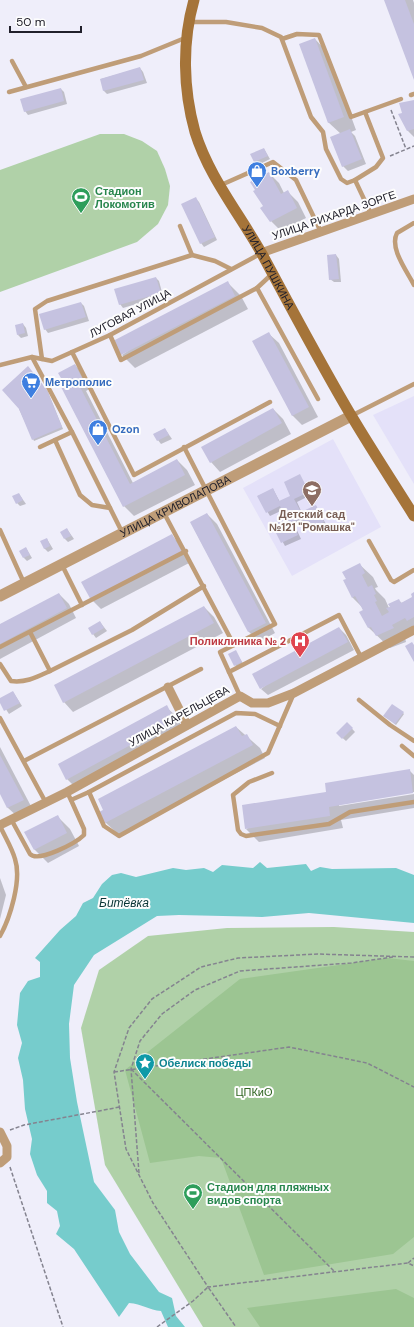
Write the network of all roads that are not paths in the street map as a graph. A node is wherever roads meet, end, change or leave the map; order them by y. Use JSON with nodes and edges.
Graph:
{"nodes":[{"id":1,"x":194,"y":0,"type":"edge"},
{"id":2,"x":188,"y":22,"type":"junction"},
{"id":3,"x":187,"y":37,"type":"junction"},
{"id":4,"x":282,"y":39,"type":"junction"},
{"id":5,"x":12,"y":62,"type":"dead end"},
{"id":6,"x":26,"y":87,"type":"junction"},
{"id":7,"x":9,"y":92,"type":"dead end"},
{"id":8,"x":401,"y":99,"type":"dead end"},
{"id":9,"x":365,"y":112,"type":"junction"},
{"id":10,"x":355,"y":180,"type":"junction"},
{"id":11,"x":220,"y":186,"type":"junction"},
{"id":12,"x":414,"y":200,"type":"edge"},
{"id":13,"x":371,"y":214,"type":"junction"},
{"id":14,"x":414,"y":223,"type":"edge"},
{"id":15,"x":180,"y":226,"type":"dead end"},
{"id":16,"x":321,"y":232,"type":"junction"},
{"id":17,"x":261,"y":253,"type":"junction"},
{"id":18,"x":192,"y":255,"type":"junction"},
{"id":19,"x":231,"y":269,"type":"junction"},
{"id":20,"x":272,"y":274,"type":"junction"},
{"id":21,"x":414,"y":284,"type":"edge"},
{"id":22,"x":257,"y":288,"type":"junction"},
{"id":23,"x":110,"y":335,"type":"junction"},
{"id":24,"x":72,"y":352,"type":"junction"},
{"id":25,"x":32,"y":357,"type":"junction"},
{"id":26,"x":42,"y":359,"type":"junction"},
{"id":27,"x":0,"y":365,"type":"edge"},
{"id":28,"x":414,"y":384,"type":"edge"},
{"id":29,"x":318,"y":399,"type":"dead end"},
{"id":30,"x":270,"y":402,"type":"dead end"},
{"id":31,"x":351,"y":416,"type":"junction"},
{"id":32,"x":72,"y":432,"type":"junction"},
{"id":33,"x":54,"y":440,"type":"junction"},
{"id":34,"x":40,"y":447,"type":"dead end"},
{"id":35,"x":184,"y":447,"type":"junction"},
{"id":36,"x":206,"y":489,"type":"junction"},
{"id":37,"x":110,"y":508,"type":"junction"},
{"id":38,"x":163,"y":512,"type":"junction"},
{"id":39,"x":414,"y":516,"type":"edge"},
{"id":40,"x":0,"y":530,"type":"edge"},
{"id":41,"x":122,"y":532,"type":"junction"},
{"id":42,"x":368,"y":540,"type":"dead end"},
{"id":43,"x":186,"y":551,"type":"junction"},
{"id":44,"x":61,"y":564,"type":"junction"},
{"id":45,"x":414,"y":570,"type":"edge"},
{"id":46,"x":24,"y":583,"type":"junction"},
{"id":47,"x":204,"y":586,"type":"junction"},
{"id":48,"x":0,"y":596,"type":"edge"},
{"id":49,"x":82,"y":605,"type":"junction"},
{"id":50,"x":414,"y":630,"type":"edge"},
{"id":51,"x":30,"y":632,"type":"junction"},
{"id":52,"x":234,"y":645,"type":"junction"},
{"id":53,"x":0,"y":647,"type":"edge"},
{"id":54,"x":361,"y":657,"type":"junction"},
{"id":55,"x":0,"y":664,"type":"edge"},
{"id":56,"x":201,"y":669,"type":"dead end"},
{"id":57,"x":50,"y":671,"type":"junction"},
{"id":58,"x":229,"y":672,"type":"junction"},
{"id":59,"x":168,"y":687,"type":"junction"},
{"id":60,"x":294,"y":693,"type":"junction"},
{"id":61,"x":240,"y":696,"type":"junction"},
{"id":62,"x":359,"y":700,"type":"dead end"},
{"id":63,"x":252,"y":703,"type":"junction"},
{"id":64,"x":254,"y":714,"type":"junction"},
{"id":65,"x":0,"y":718,"type":"edge"},
{"id":66,"x":187,"y":725,"type":"junction"},
{"id":67,"x":280,"y":726,"type":"junction"},
{"id":68,"x":414,"y":741,"type":"edge"},
{"id":69,"x":402,"y":746,"type":"dead end"},
{"id":70,"x":414,"y":756,"type":"edge"},
{"id":71,"x":24,"y":761,"type":"junction"},
{"id":72,"x":272,"y":773,"type":"dead end"},
{"id":73,"x":89,"y":792,"type":"junction"},
{"id":74,"x":69,"y":796,"type":"junction"},
{"id":75,"x":45,"y":801,"type":"junction"},
{"id":76,"x":414,"y":802,"type":"edge"},
{"id":77,"x":11,"y":818,"type":"junction"},
{"id":78,"x":0,"y":825,"type":"edge"},
{"id":79,"x":0,"y":936,"type":"edge"},
{"id":80,"x":1,"y":1133,"type":"edge"},
{"id":81,"x":4,"y":1160,"type":"edge"}],
"edges":[{"from":1,"to":2,"type":"main road","name":"УЛИЦА ПУШКИНА"},
{"from":2,"to":3,"type":"main road","name":"УЛИЦА ПУШКИНА"},
{"from":2,"to":4,"type":"lane"},
{"from":3,"to":6,"type":"lane"},
{"from":3,"to":11,"type":"main road","name":"УЛИЦА ПУШКИНА"},
{"from":4,"to":9,"type":"lane"},
{"from":4,"to":10,"type":"lane"},
{"from":5,"to":6,"type":"lane"},
{"from":6,"to":7,"type":"lane"},
{"from":8,"to":9,"type":"lane"},
{"from":9,"to":10,"type":"lane"},
{"from":10,"to":13,"type":"lane"},
{"from":11,"to":16,"type":"lane"},
{"from":11,"to":17,"type":"main road","name":"УЛИЦА ПУШКИНА"},
{"from":12,"to":13,"type":"street","name":"УЛИЦА РИХАРДА ЗОРГЕ"},
{"from":13,"to":16,"type":"street","name":"УЛИЦА РИХАРДА ЗОРГЕ"},
{"from":14,"to":21,"type":"lane"},
{"from":15,"to":18,"type":"lane"},
{"from":16,"to":17,"type":"street","name":"УЛИЦА РИХАРДА ЗОРГЕ"},
{"from":17,"to":19,"type":"lane","name":"ЛУГОВАЯ УЛИЦА"},
{"from":17,"to":20,"type":"main road","name":"УЛИЦА ПУШКИНА"},
{"from":18,"to":19,"type":"lane"},
{"from":18,"to":26,"type":"lane"},
{"from":19,"to":23,"type":"lane","name":"ЛУГОВАЯ УЛИЦА"},
{"from":20,"to":22,"type":"lane"},
{"from":20,"to":31,"type":"main road","name":"УЛИЦА ПУШКИНА"},
{"from":22,"to":23,"type":"lane"},
{"from":22,"to":29,"type":"lane"},
{"from":23,"to":24,"type":"lane","name":"ЛУГОВАЯ УЛИЦА"},
{"from":24,"to":26,"type":"lane","name":"ЛУГОВАЯ УЛИЦА"},
{"from":24,"to":35,"type":"lane"},
{"from":25,"to":26,"type":"lane","name":"ЛУГОВАЯ УЛИЦА"},
{"from":25,"to":27,"type":"lane","name":"ЛУГОВАЯ УЛИЦА"},
{"from":25,"to":32,"type":"lane"},
{"from":28,"to":31,"type":"lane"},
{"from":30,"to":35,"type":"lane"},
{"from":31,"to":36,"type":"street","name":"УЛИЦА КРИВОЛАПОВА"},
{"from":31,"to":39,"type":"main road","name":"УЛИЦА ПУШКИНА"},
{"from":32,"to":33,"type":"lane"},
{"from":32,"to":37,"type":"lane"},
{"from":33,"to":34,"type":"lane"},
{"from":33,"to":37,"type":"lane"},
{"from":35,"to":36,"type":"lane"},
{"from":36,"to":38,"type":"street","name":"УЛИЦА КРИВОЛАПОВА"},
{"from":36,"to":52,"type":"lane"},
{"from":37,"to":41,"type":"lane"},
{"from":38,"to":41,"type":"street","name":"УЛИЦА КРИВОЛАПОВА"},
{"from":38,"to":43,"type":"lane"},
{"from":40,"to":46,"type":"lane"},
{"from":41,"to":44,"type":"street","name":"УЛИЦА КРИВОЛАПОВА"},
{"from":42,"to":45,"type":"lane"},
{"from":43,"to":47,"type":"lane"},
{"from":43,"to":49,"type":"lane"},
{"from":44,"to":46,"type":"street","name":"УЛИЦА КРИВОЛАПОВА"},
{"from":44,"to":49,"type":"lane"},
{"from":46,"to":48,"type":"street","name":"УЛИЦА КРИВОЛАПОВА"},
{"from":47,"to":52,"type":"lane"},
{"from":47,"to":57,"type":"lane"},
{"from":49,"to":51,"type":"lane"},
{"from":50,"to":54,"type":"street"},
{"from":51,"to":53,"type":"lane"},
{"from":51,"to":57,"type":"lane"},
{"from":52,"to":58,"type":"lane"},
{"from":54,"to":58,"type":"lane"},
{"from":54,"to":60,"type":"street"},
{"from":55,"to":57,"type":"lane"},
{"from":56,"to":59,"type":"lane"},
{"from":58,"to":61,"type":"lane"},
{"from":59,"to":66,"type":"street"},
{"from":59,"to":71,"type":"lane"},
{"from":60,"to":63,"type":"street"},
{"from":60,"to":67,"type":"lane"},
{"from":61,"to":63,"type":"street","name":"УЛИЦА КАРЕЛЬЦЕВА"},
{"from":61,"to":66,"type":"street","name":"УЛИЦА КАРЕЛЬЦЕВА"},
{"from":62,"to":68,"type":"lane"},
{"from":63,"to":64,"type":"lane"},
{"from":64,"to":67,"type":"lane"},
{"from":64,"to":73,"type":"lane"},
{"from":65,"to":71,"type":"lane"},
{"from":66,"to":74,"type":"street","name":"УЛИЦА КАРЕЛЬЦЕВА"},
{"from":67,"to":73,"type":"lane"},
{"from":69,"to":70,"type":"lane"},
{"from":71,"to":75,"type":"lane"},
{"from":72,"to":76,"type":"lane"},
{"from":73,"to":74,"type":"lane"},
{"from":74,"to":75,"type":"street","name":"УЛИЦА КАРЕЛЬЦЕВА"},
{"from":74,"to":77,"type":"lane"},
{"from":75,"to":77,"type":"street","name":"УЛИЦА КАРЕЛЬЦЕВА"},
{"from":77,"to":78,"type":"street","name":"УЛИЦА КАРЕЛЬЦЕВА"},
{"from":78,"to":79,"type":"lane"},
{"from":80,"to":81,"type":"street"}]}
